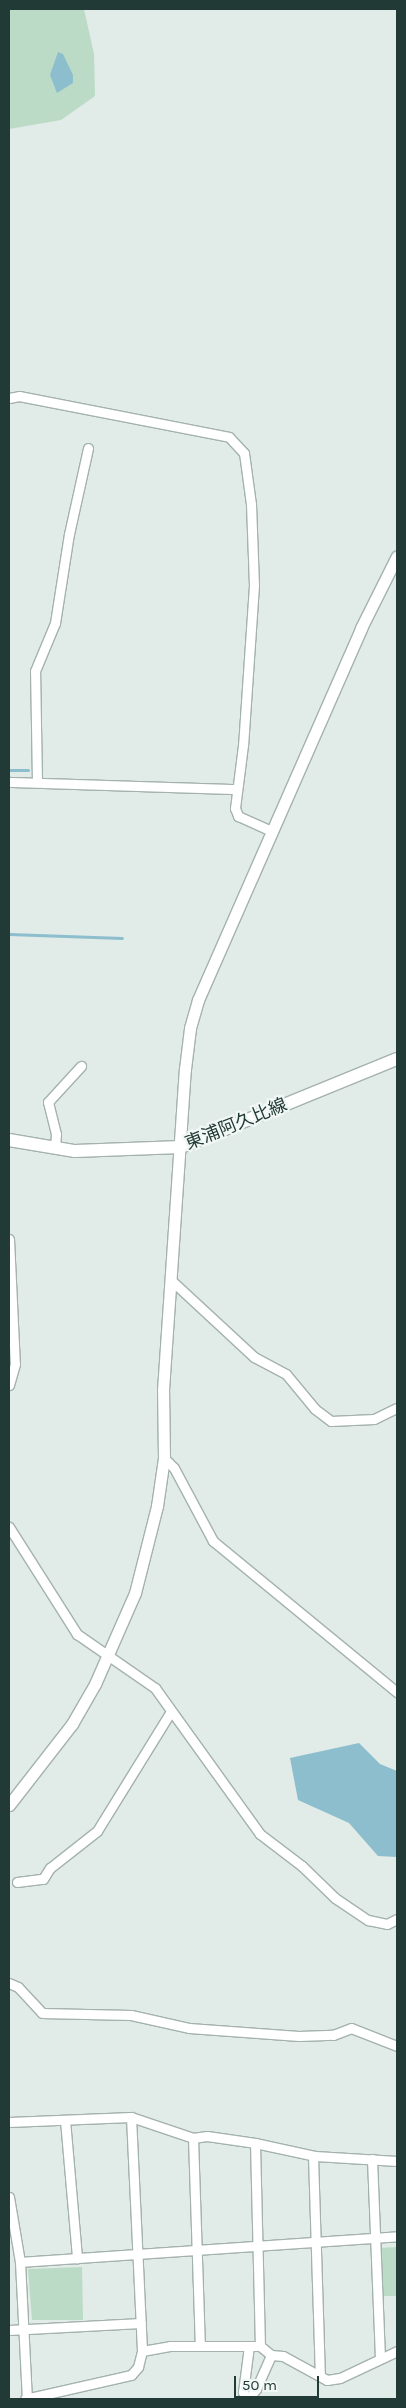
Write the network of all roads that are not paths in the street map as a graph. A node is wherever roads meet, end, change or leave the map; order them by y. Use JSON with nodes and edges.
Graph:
{"nodes":[{"id":1,"x":9,"y":398,"type":"edge"},
{"id":2,"x":88,"y":448,"type":"dead end"},
{"id":3,"x":397,"y":556,"type":"edge"},
{"id":4,"x":9,"y":782,"type":"edge"},
{"id":5,"x":37,"y":782,"type":"junction"},
{"id":6,"x":235,"y":789,"type":"junction"},
{"id":7,"x":272,"y":831,"type":"junction"},
{"id":8,"x":397,"y":1060,"type":"edge"},
{"id":9,"x":81,"y":1066,"type":"dead end"},
{"id":10,"x":9,"y":1140,"type":"edge"},
{"id":11,"x":181,"y":1147,"type":"junction"},
{"id":12,"x":55,"y":1148,"type":"junction"},
{"id":13,"x":9,"y":1239,"type":"edge"},
{"id":14,"x":172,"y":1281,"type":"junction"},
{"id":15,"x":9,"y":1385,"type":"edge"},
{"id":16,"x":397,"y":1408,"type":"edge"},
{"id":17,"x":164,"y":1458,"type":"junction"},
{"id":18,"x":9,"y":1527,"type":"edge"},
{"id":19,"x":109,"y":1654,"type":"junction"},
{"id":20,"x":397,"y":1692,"type":"edge"},
{"id":21,"x":172,"y":1711,"type":"junction"},
{"id":22,"x":9,"y":1805,"type":"edge"},
{"id":23,"x":17,"y":1882,"type":"dead end"},
{"id":24,"x":397,"y":1919,"type":"edge"},
{"id":25,"x":9,"y":1983,"type":"edge"},
{"id":26,"x":397,"y":2046,"type":"edge"},
{"id":27,"x":131,"y":2117,"type":"junction"},
{"id":28,"x":65,"y":2120,"type":"junction"},
{"id":29,"x":9,"y":2122,"type":"edge"},
{"id":30,"x":193,"y":2138,"type":"junction"},
{"id":31,"x":255,"y":2143,"type":"junction"},
{"id":32,"x":312,"y":2156,"type":"junction"},
{"id":33,"x":372,"y":2160,"type":"junction"},
{"id":34,"x":397,"y":2161,"type":"edge"},
{"id":35,"x":9,"y":2197,"type":"edge"},
{"id":36,"x":397,"y":2236,"type":"edge"},
{"id":37,"x":376,"y":2237,"type":"junction"},
{"id":38,"x":316,"y":2242,"type":"junction"},
{"id":39,"x":258,"y":2246,"type":"junction"},
{"id":40,"x":197,"y":2250,"type":"junction"},
{"id":41,"x":139,"y":2254,"type":"junction"},
{"id":42,"x":77,"y":2258,"type":"junction"},
{"id":43,"x":20,"y":2262,"type":"junction"},
{"id":44,"x":141,"y":2323,"type":"junction"},
{"id":45,"x":23,"y":2329,"type":"junction"},
{"id":46,"x":9,"y":2330,"type":"edge"},
{"id":47,"x":200,"y":2346,"type":"junction"},
{"id":48,"x":249,"y":2346,"type":"junction"},
{"id":49,"x":260,"y":2346,"type":"junction"},
{"id":50,"x":142,"y":2351,"type":"junction"},
{"id":51,"x":397,"y":2352,"type":"edge"},
{"id":52,"x":271,"y":2355,"type":"junction"},
{"id":53,"x":380,"y":2358,"type":"junction"},
{"id":54,"x":320,"y":2376,"type":"junction"},
{"id":55,"x":26,"y":2399,"type":"edge"},
{"id":56,"x":247,"y":2399,"type":"edge"}],
"edges":[{"from":1,"to":6,"type":"street"},
{"from":2,"to":5,"type":"street"},
{"from":3,"to":7,"type":"street"},
{"from":4,"to":5,"type":"street"},
{"from":5,"to":6,"type":"street"},
{"from":6,"to":7,"type":"street"},
{"from":7,"to":11,"type":"street"},
{"from":8,"to":11,"type":"main road","name":"東浦阿久比線"},
{"from":9,"to":12,"type":"street"},
{"from":10,"to":12,"type":"main road","name":"東浦阿久比線"},
{"from":11,"to":12,"type":"main road","name":"東浦阿久比線"},
{"from":11,"to":14,"type":"street"},
{"from":13,"to":15,"type":"street"},
{"from":14,"to":16,"type":"street"},
{"from":14,"to":17,"type":"street"},
{"from":17,"to":19,"type":"street"},
{"from":17,"to":20,"type":"street"},
{"from":18,"to":19,"type":"street"},
{"from":19,"to":21,"type":"street"},
{"from":19,"to":22,"type":"street"},
{"from":21,"to":23,"type":"street"},
{"from":21,"to":24,"type":"street"},
{"from":25,"to":26,"type":"street"},
{"from":27,"to":28,"type":"street"},
{"from":27,"to":30,"type":"street"},
{"from":27,"to":41,"type":"street"},
{"from":28,"to":29,"type":"street"},
{"from":28,"to":42,"type":"street"},
{"from":30,"to":31,"type":"street"},
{"from":30,"to":40,"type":"street"},
{"from":31,"to":32,"type":"street"},
{"from":31,"to":39,"type":"street"},
{"from":32,"to":33,"type":"street"},
{"from":32,"to":38,"type":"street"},
{"from":33,"to":34,"type":"street"},
{"from":33,"to":37,"type":"street"},
{"from":35,"to":43,"type":"street"},
{"from":36,"to":37,"type":"street"},
{"from":37,"to":38,"type":"street"},
{"from":37,"to":53,"type":"street"},
{"from":38,"to":39,"type":"street"},
{"from":38,"to":54,"type":"street"},
{"from":39,"to":40,"type":"street"},
{"from":39,"to":49,"type":"street"},
{"from":40,"to":41,"type":"street"},
{"from":40,"to":47,"type":"street"},
{"from":41,"to":42,"type":"street"},
{"from":41,"to":44,"type":"street"},
{"from":42,"to":43,"type":"street"},
{"from":43,"to":45,"type":"street"},
{"from":44,"to":45,"type":"street"},
{"from":44,"to":50,"type":"street"},
{"from":45,"to":46,"type":"street"},
{"from":45,"to":55,"type":"street"},
{"from":47,"to":48,"type":"street"},
{"from":47,"to":50,"type":"street"},
{"from":48,"to":49,"type":"street"},
{"from":48,"to":56,"type":"street"},
{"from":49,"to":52,"type":"street"},
{"from":50,"to":55,"type":"street"},
{"from":51,"to":53,"type":"street"},
{"from":52,"to":54,"type":"street"},
{"from":52,"to":56,"type":"street"},
{"from":53,"to":54,"type":"street"}]}
